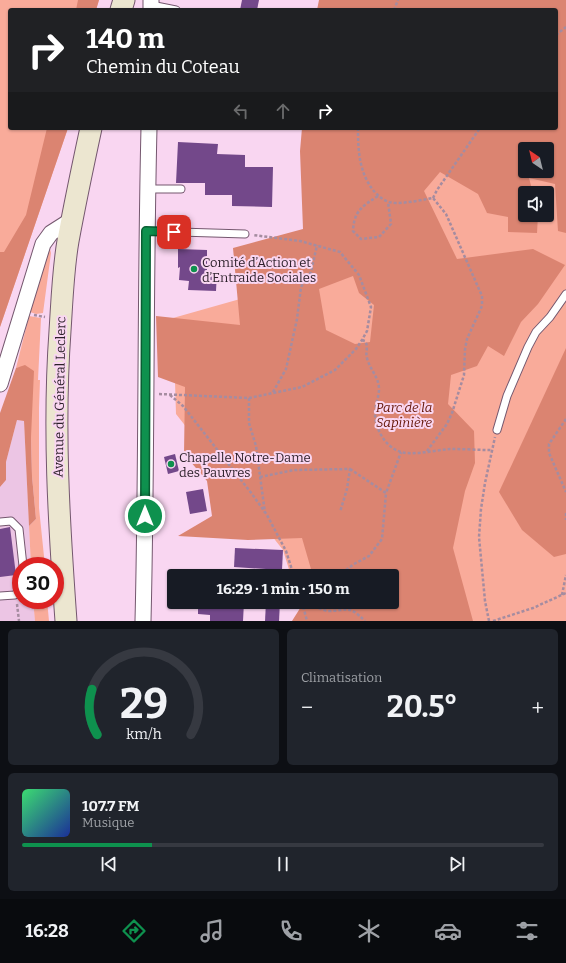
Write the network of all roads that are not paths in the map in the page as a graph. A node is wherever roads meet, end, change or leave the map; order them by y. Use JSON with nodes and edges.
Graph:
{"nodes":[{"id":1,"x":151,"y":5,"type":"edge"},
{"id":2,"x":166,"y":8,"type":"edge"},
{"id":3,"x":91,"y":130,"type":"edge"},
{"id":4,"x":149,"y":130,"type":"edge"},
{"id":5,"x":147,"y":189,"type":"junction"},
{"id":6,"x":181,"y":189,"type":"dead end"},
{"id":7,"x":73,"y":219,"type":"junction"},
{"id":8,"x":146,"y":231,"type":"junction"},
{"id":9,"x":245,"y":234,"type":"road end"},
{"id":10,"x":566,"y":294,"type":"edge"},
{"id":11,"x":4,"y":363,"type":"edge"},
{"id":12,"x":0,"y":384,"type":"edge"},
{"id":13,"x":497,"y":430,"type":"dead end"},
{"id":14,"x":0,"y":522,"type":"edge"},
{"id":15,"x":23,"y":557,"type":"edge"},
{"id":16,"x":12,"y":595,"type":"edge"},
{"id":17,"x":0,"y":596,"type":"edge"},
{"id":18,"x":66,"y":621,"type":"edge"},
{"id":19,"x":143,"y":621,"type":"edge"}],
"edges":[{"from":1,"to":2,"type":"lane"},
{"from":3,"to":7,"type":"main road","name":"Avenue du Général Leclerc"},
{"from":4,"to":5,"type":"street"},
{"from":5,"to":6,"type":"lane"},
{"from":5,"to":8,"type":"street"},
{"from":7,"to":11,"type":"street"},
{"from":7,"to":18,"type":"main road","name":"Avenue du Général Leclerc"},
{"from":8,"to":9,"type":"lane"},
{"from":8,"to":19,"type":"street"},
{"from":10,"to":13,"type":"lane"},
{"from":11,"to":12,"type":"street"},
{"from":14,"to":15,"type":"lane"},
{"from":16,"to":17,"type":"lane"}]}
